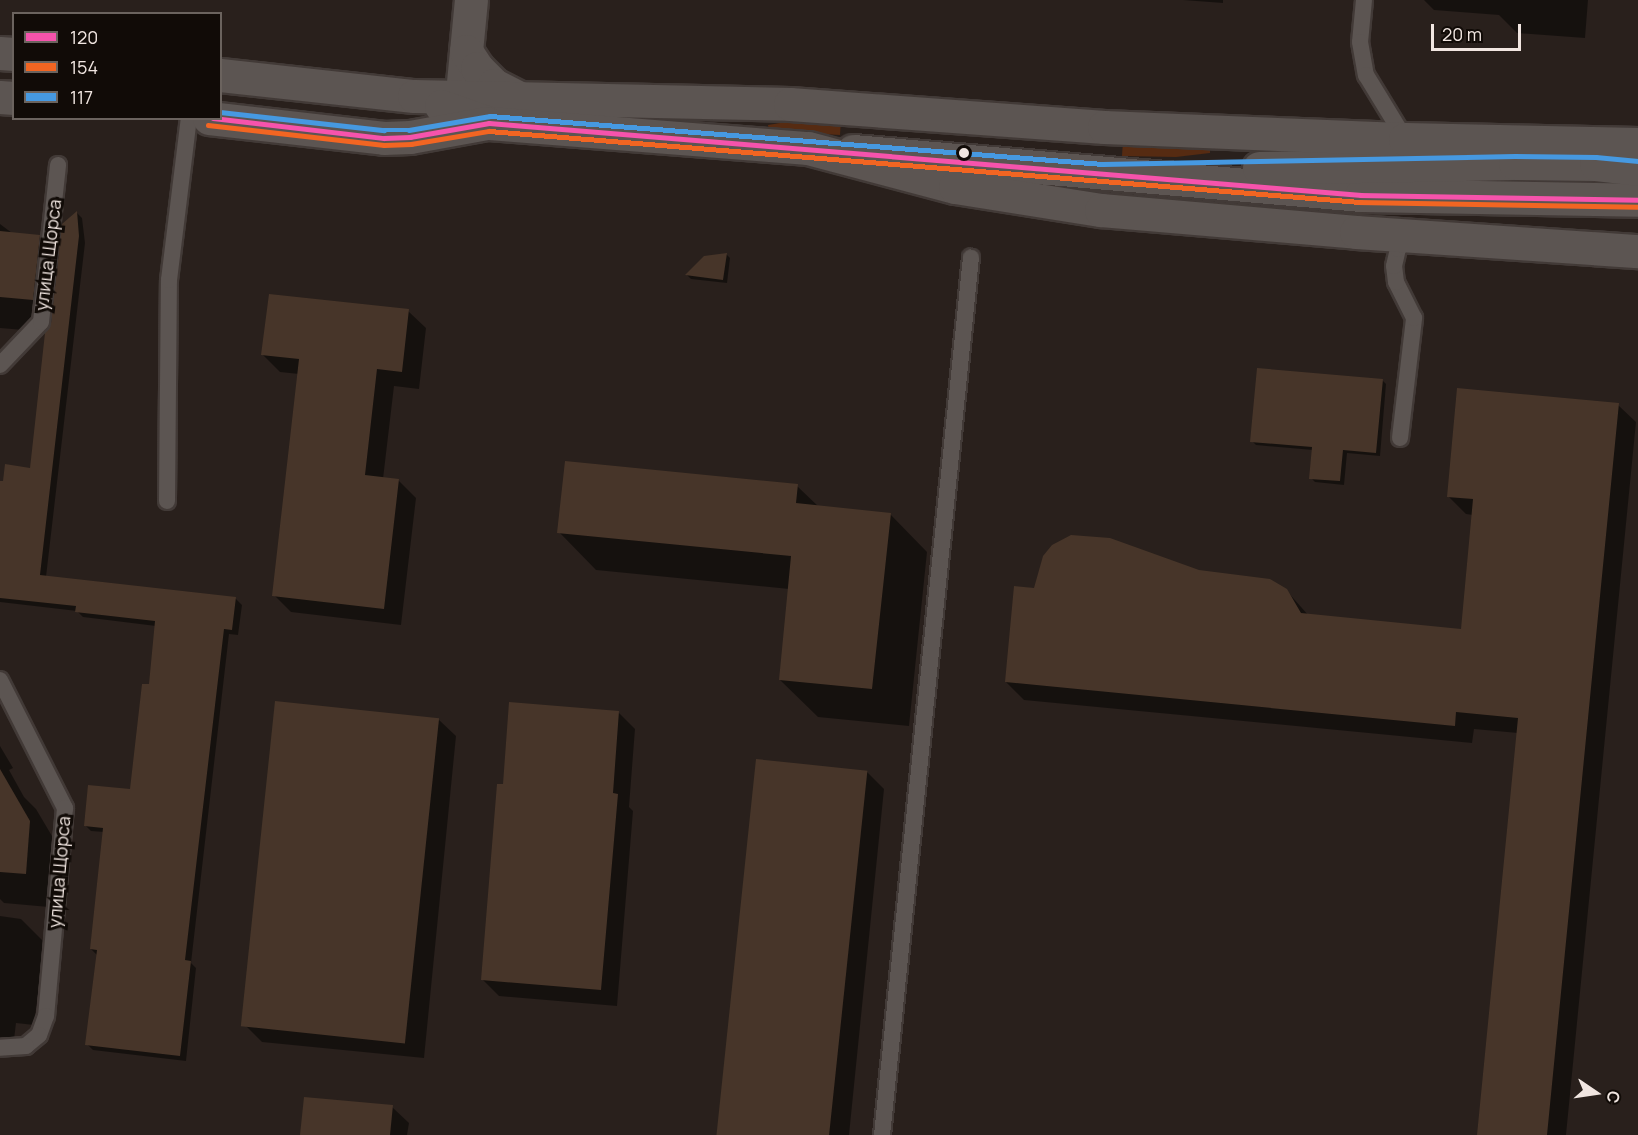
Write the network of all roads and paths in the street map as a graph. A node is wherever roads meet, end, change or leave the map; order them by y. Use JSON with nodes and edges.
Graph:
{"nodes":[{"id":1,"x":471,"y":0,"type":"edge"},
{"id":2,"x":1364,"y":0,"type":"edge"},
{"id":3,"x":466,"y":51,"type":"junction"},
{"id":4,"x":222,"y":75,"type":"edge"},
{"id":5,"x":519,"y":98,"type":"junction"},
{"id":6,"x":471,"y":112,"type":"junction"},
{"id":7,"x":222,"y":119,"type":"edge"},
{"id":8,"x":189,"y":120,"type":"edge"},
{"id":9,"x":1405,"y":139,"type":"junction"},
{"id":10,"x":1638,"y":144,"type":"edge"},
{"id":11,"x":808,"y":148,"type":"junction"},
{"id":12,"x":58,"y":165,"type":"dead end"},
{"id":13,"x":1638,"y":169,"type":"edge"},
{"id":14,"x":1103,"y":171,"type":"junction"},
{"id":15,"x":1638,"y":200,"type":"edge"},
{"id":16,"x":1409,"y":235,"type":"junction"},
{"id":17,"x":1638,"y":251,"type":"edge"},
{"id":18,"x":971,"y":258,"type":"dead end"},
{"id":19,"x":0,"y":365,"type":"edge"},
{"id":20,"x":1400,"y":438,"type":"dead end"},
{"id":21,"x":167,"y":501,"type":"dead end"},
{"id":22,"x":0,"y":680,"type":"edge"},
{"id":23,"x":0,"y":1048,"type":"edge"},
{"id":24,"x":882,"y":1135,"type":"edge"}],
"edges":[{"from":1,"to":3,"type":"main road"},
{"from":2,"to":9,"type":"lane"},
{"from":3,"to":5,"type":"main road"},
{"from":3,"to":6,"type":"main road"},
{"from":4,"to":6,"type":"main road"},
{"from":5,"to":6,"type":"main road"},
{"from":5,"to":9,"type":"main road"},
{"from":6,"to":7,"type":"main road"},
{"from":6,"to":11,"type":"main road"},
{"from":8,"to":21,"type":"lane"},
{"from":9,"to":10,"type":"main road"},
{"from":11,"to":14,"type":"main road"},
{"from":11,"to":16,"type":"main road"},
{"from":12,"to":19,"type":"lane","name":"улица Щорса"},
{"from":13,"to":14,"type":"main road"},
{"from":14,"to":15,"type":"main road"},
{"from":16,"to":17,"type":"main road"},
{"from":16,"to":20,"type":"lane"},
{"from":18,"to":24,"type":"lane"},
{"from":22,"to":23,"type":"lane","name":"улица Щорса"}]}
